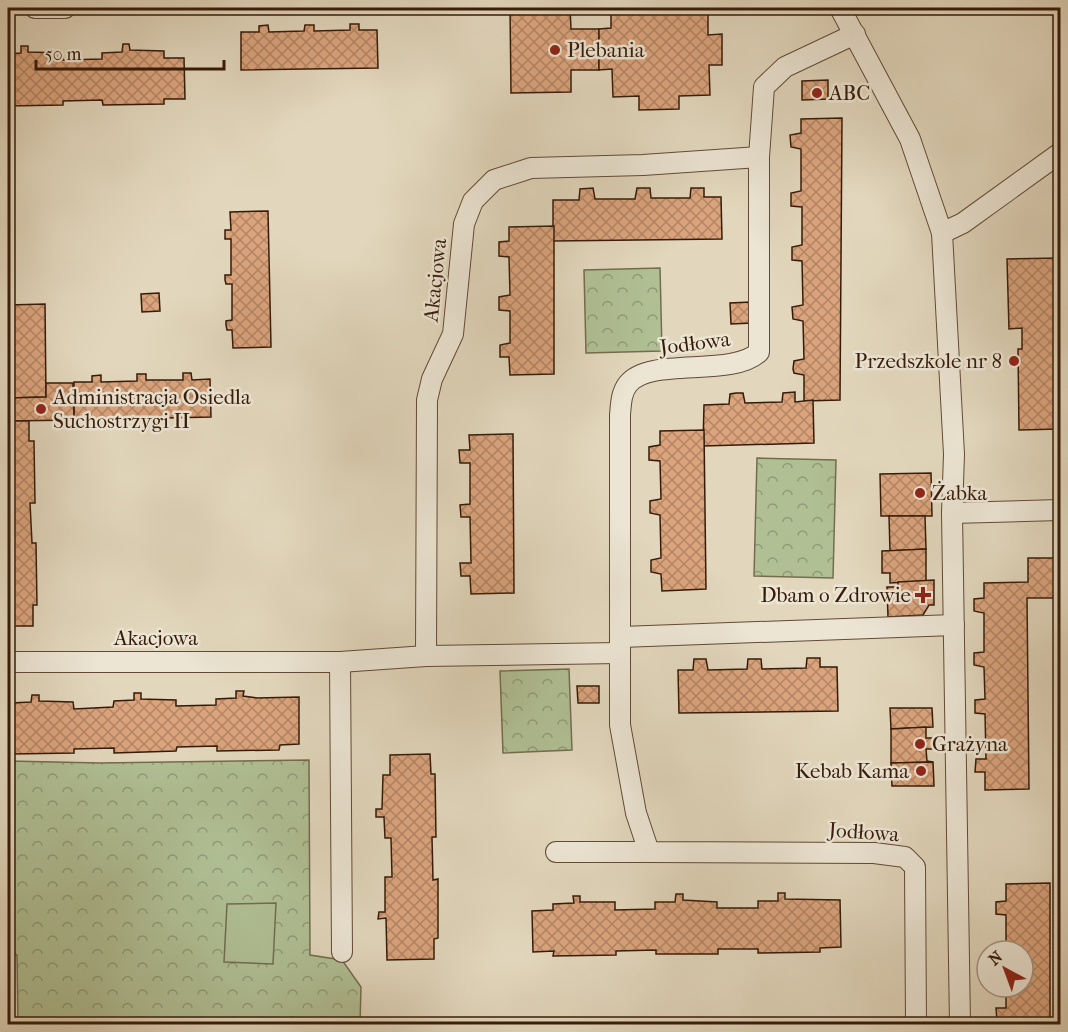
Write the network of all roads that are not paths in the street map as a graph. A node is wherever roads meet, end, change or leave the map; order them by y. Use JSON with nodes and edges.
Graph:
{"nodes":[{"id":1,"x":35,"y":8,"type":"edge"},
{"id":2,"x":65,"y":8,"type":"edge"},
{"id":3,"x":840,"y":8,"type":"edge"},
{"id":4,"x":855,"y":34,"type":"junction"},
{"id":5,"x":1060,"y":153,"type":"edge"},
{"id":6,"x":759,"y":157,"type":"junction"},
{"id":7,"x":942,"y":233,"type":"junction"},
{"id":8,"x":1060,"y":510,"type":"edge"},
{"id":9,"x":952,"y":513,"type":"junction"},
{"id":10,"x":954,"y":625,"type":"junction"},
{"id":11,"x":620,"y":645,"type":"junction"},
{"id":12,"x":426,"y":656,"type":"junction"},
{"id":13,"x":8,"y":662,"type":"edge"},
{"id":14,"x":340,"y":662,"type":"junction"},
{"id":15,"x":556,"y":852,"type":"dead end"},
{"id":16,"x":649,"y":852,"type":"junction"},
{"id":17,"x":342,"y":952,"type":"dead end"},
{"id":18,"x":916,"y":1024,"type":"edge"},
{"id":19,"x":960,"y":1024,"type":"edge"}],
"edges":[{"from":1,"to":2,"type":"street"},
{"from":3,"to":4,"type":"street"},
{"from":4,"to":6,"type":"street","name":"Jodłowa"},
{"from":4,"to":7,"type":"street"},
{"from":5,"to":7,"type":"street"},
{"from":6,"to":11,"type":"street","name":"Jodłowa"},
{"from":6,"to":12,"type":"street","name":"Akacjowa"},
{"from":7,"to":9,"type":"street"},
{"from":8,"to":9,"type":"street"},
{"from":9,"to":10,"type":"street"},
{"from":10,"to":11,"type":"street"},
{"from":10,"to":19,"type":"street"},
{"from":11,"to":12,"type":"street","name":"Akacjowa"},
{"from":11,"to":16,"type":"street","name":"Jodłowa"},
{"from":12,"to":14,"type":"street","name":"Akacjowa"},
{"from":13,"to":14,"type":"street","name":"Akacjowa"},
{"from":14,"to":17,"type":"street"},
{"from":15,"to":16,"type":"street","name":"Jodłowa"},
{"from":16,"to":18,"type":"street","name":"Jodłowa"}]}
